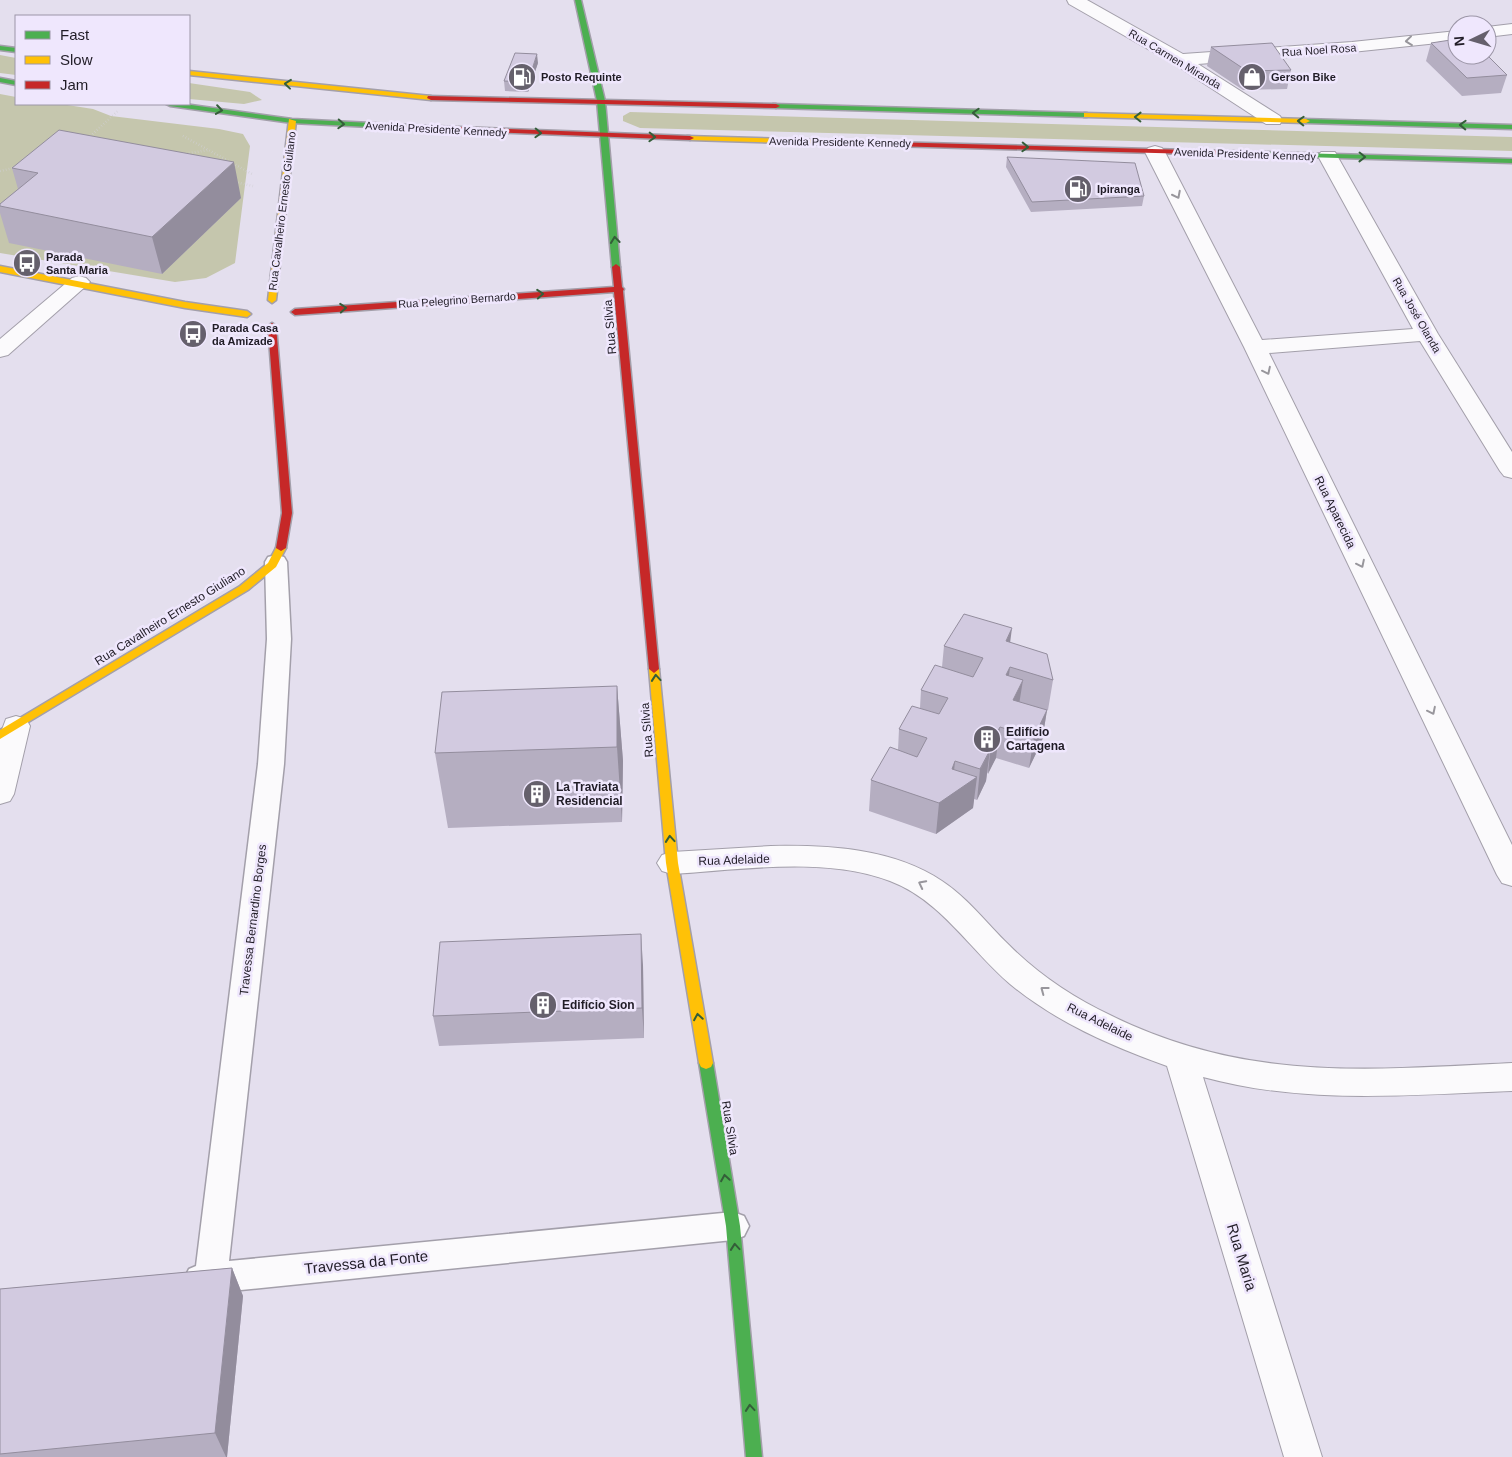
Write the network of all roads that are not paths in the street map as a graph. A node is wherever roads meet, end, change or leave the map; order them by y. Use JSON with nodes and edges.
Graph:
{"nodes":[{"id":1,"x":578,"y":0,"type":"edge"},
{"id":2,"x":1075,"y":0,"type":"edge"},
{"id":3,"x":1512,"y":29,"type":"edge"},
{"id":4,"x":1497,"y":31,"type":"edge"},
{"id":5,"x":1447,"y":37,"type":"edge"},
{"id":6,"x":0,"y":48,"type":"edge"},
{"id":7,"x":15,"y":50,"type":"edge"},
{"id":8,"x":1180,"y":60,"type":"junction"},
{"id":9,"x":190,"y":73,"type":"edge"},
{"id":10,"x":220,"y":77,"type":"junction"},
{"id":11,"x":0,"y":80,"type":"edge"},
{"id":12,"x":15,"y":83,"type":"edge"},
{"id":13,"x":263,"y":92,"type":"dead end"},
{"id":14,"x":389,"y":95,"type":"junction"},
{"id":15,"x":336,"y":100,"type":"dead end"},
{"id":16,"x":540,"y":101,"type":"junction"},
{"id":17,"x":601,"y":101,"type":"junction"},
{"id":18,"x":177,"y":105,"type":"edge"},
{"id":19,"x":287,"y":108,"type":"dead end"},
{"id":20,"x":302,"y":111,"type":"dead end"},
{"id":21,"x":1273,"y":120,"type":"junction"},
{"id":22,"x":292,"y":121,"type":"junction"},
{"id":23,"x":1512,"y":127,"type":"edge"},
{"id":24,"x":604,"y":136,"type":"junction"},
{"id":25,"x":1155,"y":152,"type":"junction"},
{"id":26,"x":1328,"y":156,"type":"junction"},
{"id":27,"x":1512,"y":161,"type":"edge"},
{"id":28,"x":0,"y":269,"type":"edge"},
{"id":29,"x":79,"y":282,"type":"junction"},
{"id":30,"x":620,"y":289,"type":"junction"},
{"id":31,"x":272,"y":313,"type":"junction"},
{"id":32,"x":1426,"y":334,"type":"junction"},
{"id":33,"x":1255,"y":347,"type":"junction"},
{"id":34,"x":0,"y":350,"type":"edge"},
{"id":35,"x":1512,"y":470,"type":"edge"},
{"id":36,"x":276,"y":562,"type":"junction"},
{"id":37,"x":8,"y":731,"type":"edge"},
{"id":38,"x":0,"y":794,"type":"edge"},
{"id":39,"x":672,"y":863,"type":"junction"},
{"id":40,"x":1512,"y":875,"type":"edge"},
{"id":41,"x":1181,"y":1058,"type":"junction"},
{"id":42,"x":1512,"y":1077,"type":"edge"},
{"id":43,"x":733,"y":1226,"type":"junction"},
{"id":44,"x":212,"y":1278,"type":"junction"},
{"id":45,"x":173,"y":1282,"type":"edge"},
{"id":46,"x":754,"y":1457,"type":"edge"},
{"id":47,"x":1303,"y":1457,"type":"edge"}],
"edges":[{"from":1,"to":17,"type":"main road","name":"Rua Sílvia"},
{"from":2,"to":8,"type":"street","name":"Rua Carmen Miranda"},
{"from":3,"to":4,"type":"street"},
{"from":5,"to":8,"type":"street","name":"Rua Noel Rosa","one_way":true},
{"from":6,"to":7,"type":"main road"},
{"from":8,"to":21,"type":"street","name":"Rua Carmen Miranda"},
{"from":9,"to":10,"type":"main road"},
{"from":10,"to":13,"type":"main road"},
{"from":14,"to":10,"type":"main road","one_way":true},
{"from":11,"to":12,"type":"main road"},
{"from":14,"to":15,"type":"main road"},
{"from":14,"to":16,"type":"main road"},
{"from":16,"to":17,"type":"main road"},
{"from":16,"to":24,"type":"main road"},
{"from":21,"to":17,"type":"main road","one_way":true},
{"from":17,"to":24,"type":"main road","name":"Rua Sílvia"},
{"from":18,"to":22,"type":"main road","name":"Avenida Presidente Kennedy","one_way":true},
{"from":19,"to":22,"type":"main road"},
{"from":20,"to":22,"type":"main road"},
{"from":23,"to":21,"type":"main road","one_way":true},
{"from":22,"to":24,"type":"main road","name":"Avenida Presidente Kennedy","one_way":true},
{"from":22,"to":31,"type":"main road","name":"Rua Cavalheiro Ernesto Giuliano"},
{"from":24,"to":25,"type":"main road","name":"Avenida Presidente Kennedy","one_way":true},
{"from":30,"to":24,"type":"main road","name":"Rua Sílvia","one_way":true},
{"from":25,"to":26,"type":"main road","name":"Avenida Presidente Kennedy"},
{"from":25,"to":33,"type":"street","name":"Rua Aparecida","one_way":true},
{"from":26,"to":27,"type":"main road","name":"Avenida Presidente Kennedy","one_way":true},
{"from":26,"to":32,"type":"street","name":"Rua José Olanda"},
{"from":28,"to":29,"type":"main road","name":"Rua Pelegrino Bernardo"},
{"from":29,"to":31,"type":"main road","name":"Rua Pelegrino Bernardo"},
{"from":29,"to":34,"type":"street"},
{"from":31,"to":30,"type":"main road","name":"Rua Pelegrino Bernardo","one_way":true},
{"from":39,"to":30,"type":"main road","name":"Rua Sílvia","one_way":true},
{"from":31,"to":36,"type":"main road","name":"Rua Cavalheiro Ernesto Giuliano"},
{"from":32,"to":33,"type":"street"},
{"from":32,"to":35,"type":"street","name":"Rua José Olanda"},
{"from":33,"to":40,"type":"street","name":"Rua Aparecida","one_way":true},
{"from":36,"to":37,"type":"main road","name":"Rua Cavalheiro Ernesto Giuliano"},
{"from":36,"to":44,"type":"lane","name":"Travessa Bernardino Borges"},
{"from":37,"to":38,"type":"street"},
{"from":41,"to":39,"type":"street","name":"Rua Adelaide","one_way":true},
{"from":43,"to":39,"type":"main road","name":"Rua Sílvia","one_way":true},
{"from":41,"to":42,"type":"street","name":"Rua Adelaide"},
{"from":41,"to":47,"type":"street","name":"Rua Maria"},
{"from":43,"to":44,"type":"lane","name":"Travessa da Fonte"},
{"from":46,"to":43,"type":"main road","name":"Rua Sílvia","one_way":true},
{"from":44,"to":45,"type":"lane","name":"Travessa da Fonte"}]}
